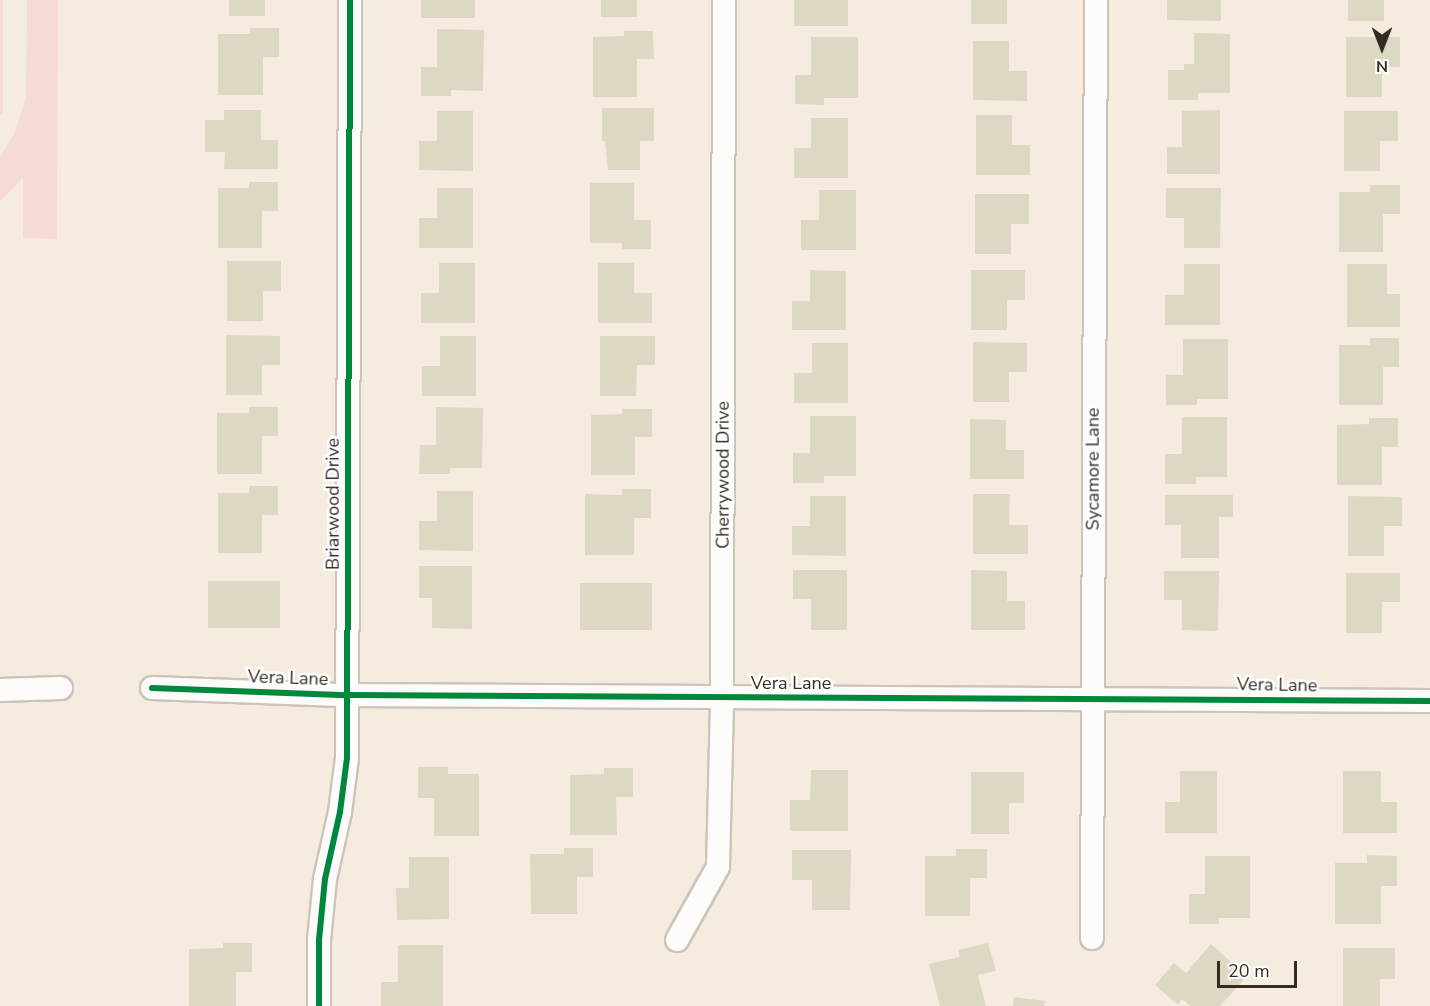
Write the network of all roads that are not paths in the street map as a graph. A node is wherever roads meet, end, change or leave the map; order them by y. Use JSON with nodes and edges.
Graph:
{"nodes":[{"id":1,"x":350,"y":0,"type":"edge"},
{"id":2,"x":724,"y":0,"type":"edge"},
{"id":3,"x":1096,"y":0,"type":"edge"},
{"id":4,"x":61,"y":688,"type":"dead end"},
{"id":5,"x":152,"y":688,"type":"dead end"},
{"id":6,"x":0,"y":690,"type":"edge"},
{"id":7,"x":347,"y":695,"type":"junction"},
{"id":8,"x":722,"y":698,"type":"junction"},
{"id":9,"x":1092,"y":698,"type":"junction"},
{"id":10,"x":1430,"y":701,"type":"edge"},
{"id":11,"x":1092,"y":938,"type":"dead end"},
{"id":12,"x":677,"y":940,"type":"dead end"},
{"id":13,"x":318,"y":1006,"type":"edge"}],
"edges":[{"from":1,"to":7,"type":"street","name":"Briarwood Drive"},
{"from":2,"to":8,"type":"street","name":"Cherrywood Drive"},
{"from":3,"to":9,"type":"street","name":"Sycamore Lane"},
{"from":4,"to":6,"type":"street"},
{"from":5,"to":7,"type":"street","name":"Vera Lane"},
{"from":7,"to":8,"type":"street","name":"Vera Lane"},
{"from":7,"to":13,"type":"street","name":"Briarwood Drive"},
{"from":8,"to":9,"type":"street","name":"Vera Lane"},
{"from":8,"to":12,"type":"street","name":"Cherrywood Drive"},
{"from":9,"to":10,"type":"street","name":"Vera Lane"},
{"from":9,"to":11,"type":"street","name":"Sycamore Lane"}]}
